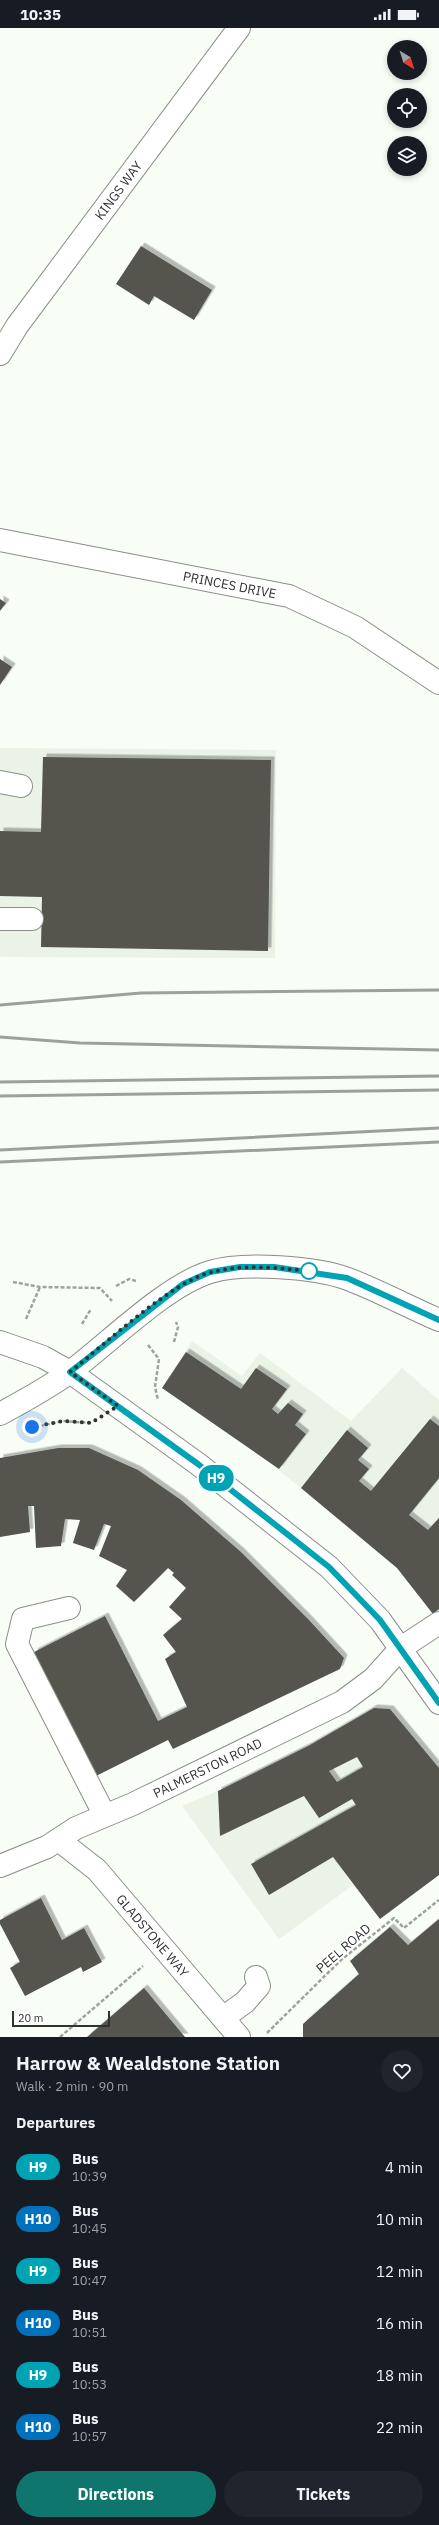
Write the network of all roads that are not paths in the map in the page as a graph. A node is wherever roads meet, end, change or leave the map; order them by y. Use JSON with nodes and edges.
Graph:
{"nodes":[{"id":1,"x":240,"y":28,"type":"edge"},
{"id":2,"x":0,"y":354,"type":"edge"},
{"id":3,"x":0,"y":540,"type":"edge"},
{"id":4,"x":439,"y":683,"type":"edge"},
{"id":5,"x":0,"y":782,"type":"edge"},
{"id":6,"x":22,"y":786,"type":"dead end"},
{"id":7,"x":0,"y":919,"type":"edge"},
{"id":8,"x":32,"y":919,"type":"dead end"},
{"id":9,"x":439,"y":1320,"type":"edge"},
{"id":10,"x":0,"y":1342,"type":"edge"},
{"id":11,"x":70,"y":1372,"type":"junction"},
{"id":12,"x":0,"y":1414,"type":"edge"},
{"id":13,"x":69,"y":1608,"type":"dead end"},
{"id":14,"x":439,"y":1623,"type":"edge"},
{"id":15,"x":401,"y":1648,"type":"junction"},
{"id":16,"x":439,"y":1703,"type":"edge"},
{"id":17,"x":104,"y":1814,"type":"junction"},
{"id":18,"x":60,"y":1841,"type":"junction"},
{"id":19,"x":0,"y":1866,"type":"edge"},
{"id":20,"x":256,"y":1976,"type":"dead end"},
{"id":21,"x":223,"y":2018,"type":"junction"},
{"id":22,"x":240,"y":2037,"type":"edge"}],
"edges":[{"from":1,"to":2,"type":"street","name":"KINGS WAY"},
{"from":3,"to":4,"type":"street","name":"PRINCES DRIVE"},
{"from":5,"to":6,"type":"street"},
{"from":7,"to":8,"type":"street"},
{"from":9,"to":11,"type":"street"},
{"from":10,"to":11,"type":"street"},
{"from":11,"to":12,"type":"street"},
{"from":11,"to":15,"type":"street"},
{"from":13,"to":17,"type":"street"},
{"from":14,"to":15,"type":"street","name":"PALMERSTON ROAD"},
{"from":15,"to":16,"type":"street"},
{"from":15,"to":17,"type":"street","name":"PALMERSTON ROAD"},
{"from":17,"to":18,"type":"street","name":"PALMERSTON ROAD"},
{"from":18,"to":19,"type":"street","name":"PALMERSTON ROAD"},
{"from":18,"to":21,"type":"street","name":"GLADSTONE WAY"},
{"from":20,"to":21,"type":"street"},
{"from":21,"to":22,"type":"street","name":"GLADSTONE WAY"}]}
